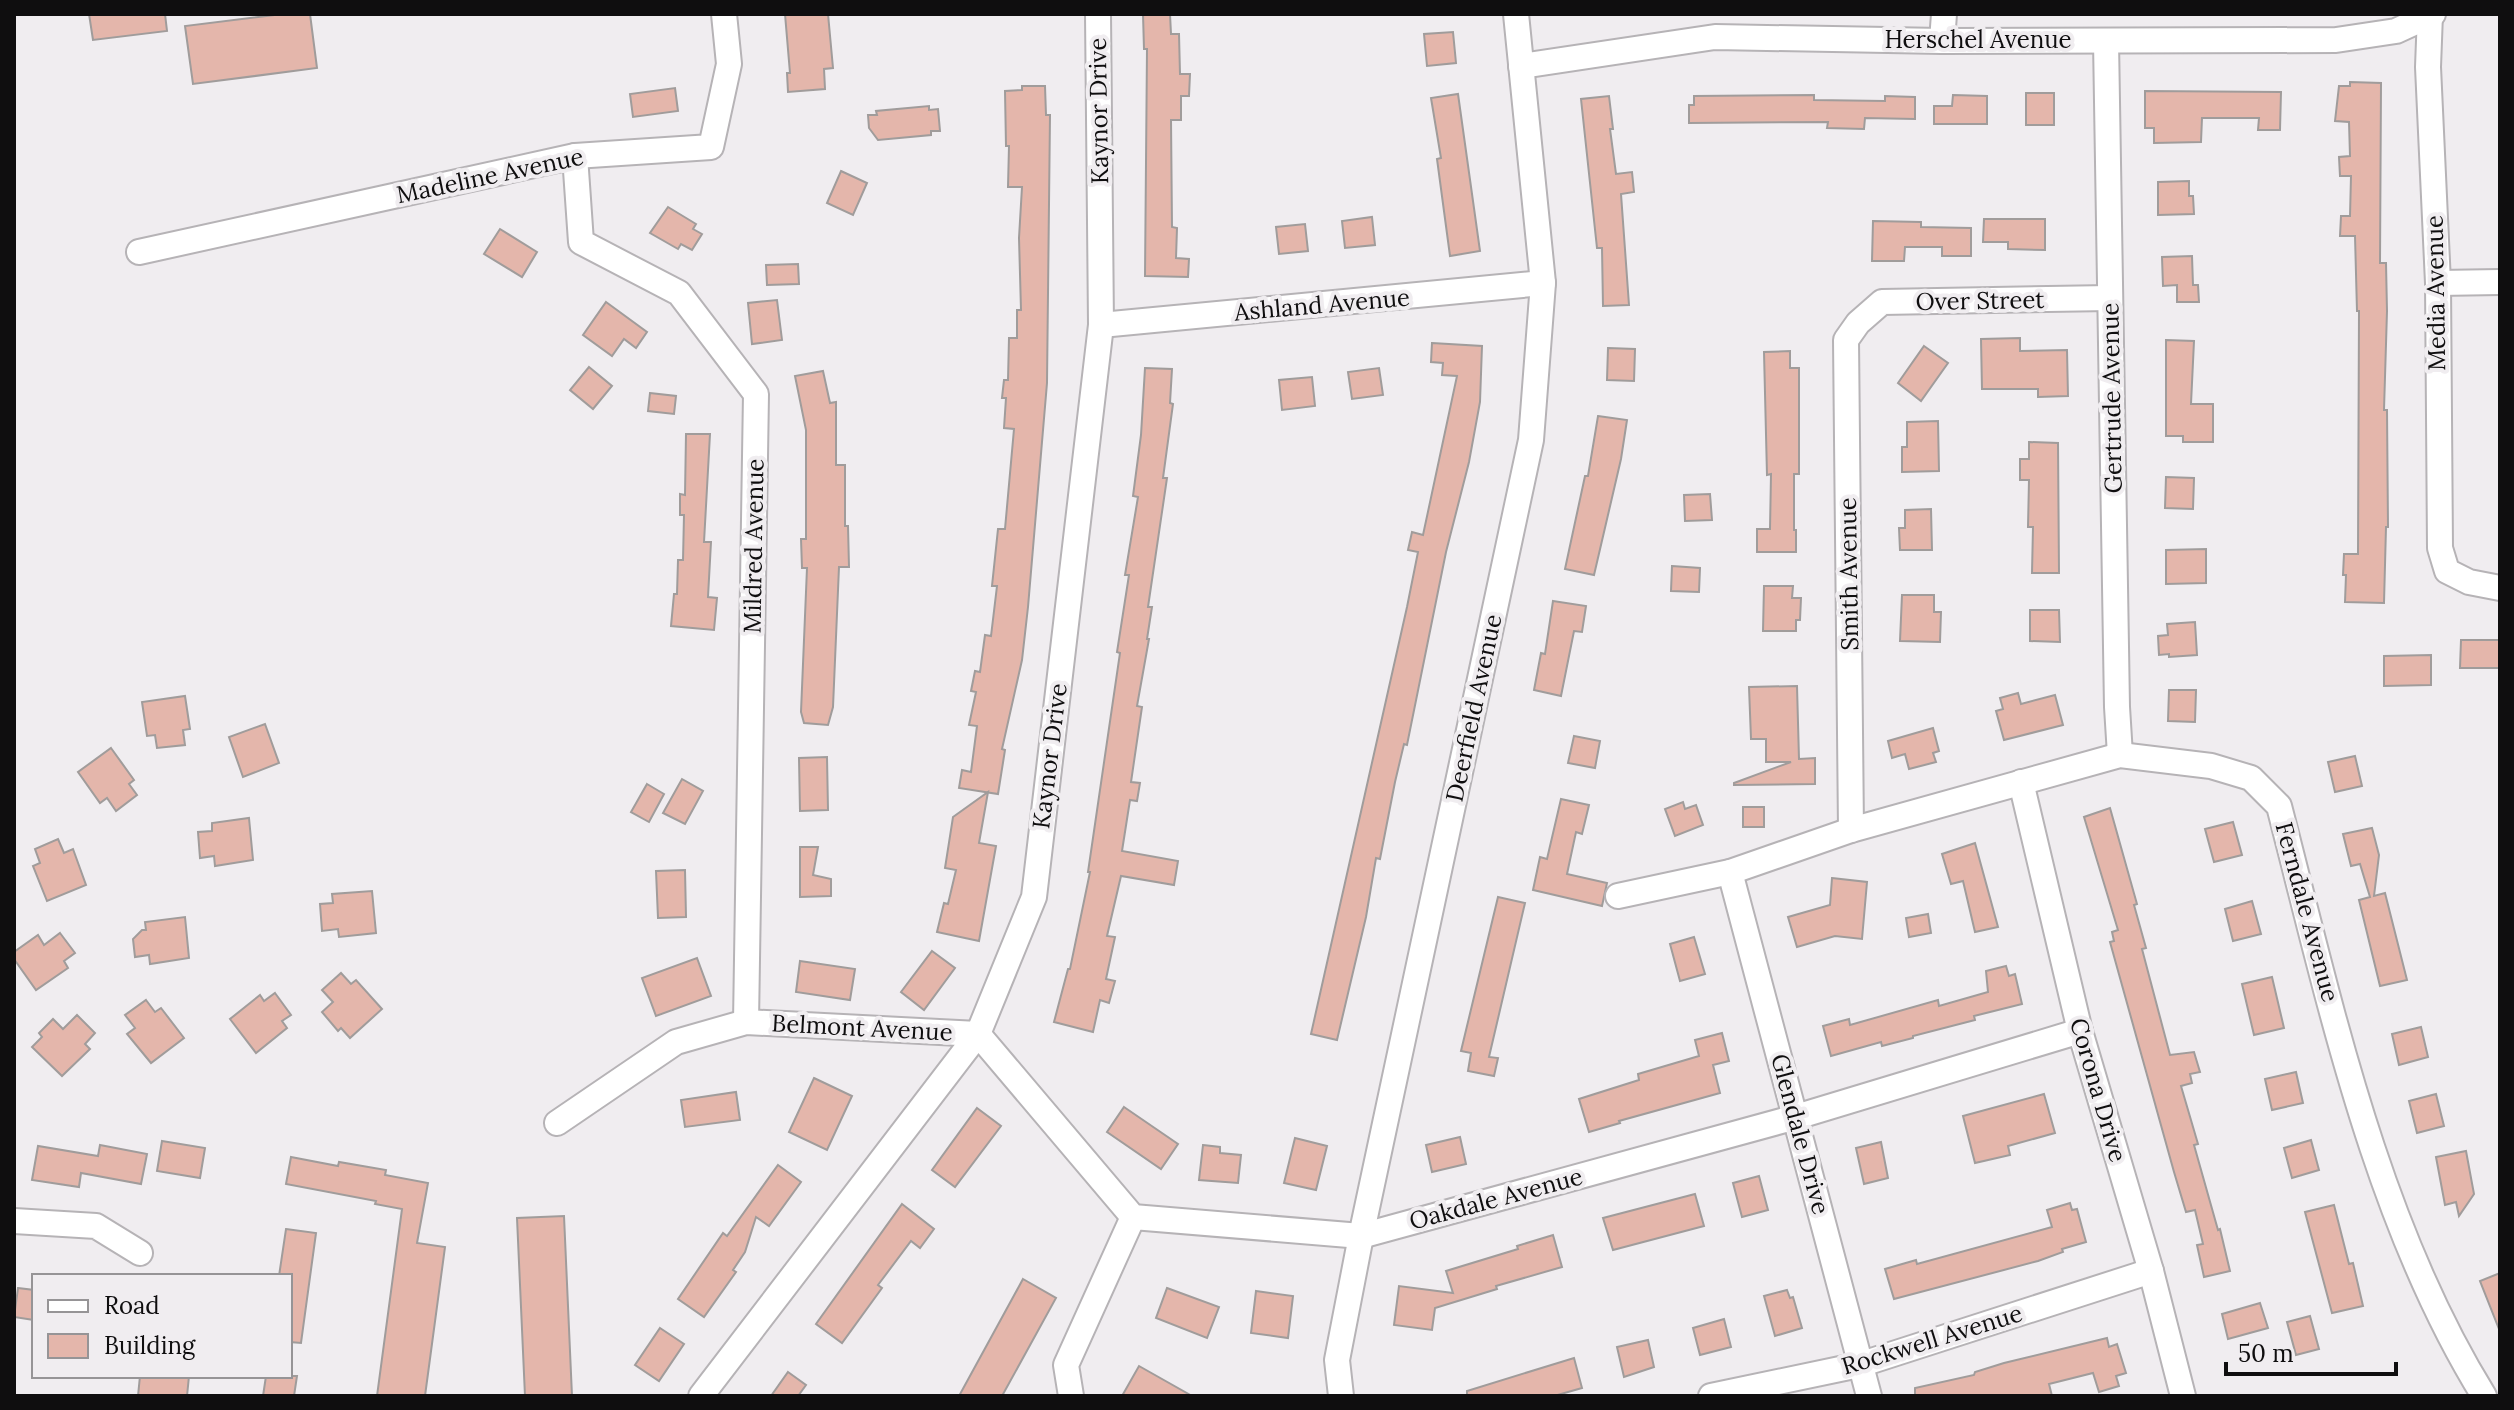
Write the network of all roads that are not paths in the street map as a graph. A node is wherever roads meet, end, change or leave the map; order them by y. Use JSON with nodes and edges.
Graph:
{"nodes":[{"id":1,"x":724,"y":14,"type":"edge"},
{"id":2,"x":1098,"y":14,"type":"edge"},
{"id":3,"x":1516,"y":14,"type":"edge"},
{"id":4,"x":1944,"y":14,"type":"edge"},
{"id":5,"x":2431,"y":15,"type":"edge"},
{"id":6,"x":1942,"y":41,"type":"junction"},
{"id":7,"x":2106,"y":41,"type":"junction"},
{"id":8,"x":1521,"y":66,"type":"junction"},
{"id":9,"x":575,"y":156,"type":"junction"},
{"id":10,"x":139,"y":252,"type":"dead end"},
{"id":11,"x":2500,"y":282,"type":"edge"},
{"id":12,"x":1543,"y":283,"type":"junction"},
{"id":13,"x":2438,"y":283,"type":"junction"},
{"id":14,"x":2110,"y":298,"type":"junction"},
{"id":15,"x":1858,"y":323,"type":"joint"},
{"id":16,"x":1101,"y":325,"type":"junction"},
{"id":17,"x":2500,"y":588,"type":"edge"},
{"id":18,"x":2120,"y":755,"type":"junction"},
{"id":19,"x":2021,"y":782,"type":"junction"},
{"id":20,"x":1851,"y":830,"type":"junction"},
{"id":21,"x":1730,"y":872,"type":"junction"},
{"id":22,"x":1618,"y":896,"type":"dead end"},
{"id":23,"x":746,"y":1022,"type":"junction"},
{"id":24,"x":2080,"y":1031,"type":"junction"},
{"id":25,"x":978,"y":1034,"type":"junction"},
{"id":26,"x":1796,"y":1117,"type":"junction"},
{"id":27,"x":557,"y":1123,"type":"dead end"},
{"id":28,"x":1133,"y":1217,"type":"junction"},
{"id":29,"x":14,"y":1221,"type":"edge"},
{"id":30,"x":1361,"y":1236,"type":"junction"},
{"id":31,"x":140,"y":1253,"type":"dead end"},
{"id":32,"x":2151,"y":1271,"type":"junction"},
{"id":33,"x":1859,"y":1365,"type":"junction"},
{"id":34,"x":701,"y":1396,"type":"edge"},
{"id":35,"x":1071,"y":1396,"type":"edge"},
{"id":36,"x":1341,"y":1396,"type":"edge"},
{"id":37,"x":1711,"y":1396,"type":"edge"},
{"id":38,"x":1869,"y":1396,"type":"edge"},
{"id":39,"x":2183,"y":1396,"type":"edge"},
{"id":40,"x":2484,"y":1396,"type":"edge"}],
"edges":[{"from":1,"to":9,"type":"street","name":"Madeline Avenue"},
{"from":2,"to":16,"type":"street","name":"Kaynor Drive"},
{"from":3,"to":8,"type":"street","name":"Deerfield Avenue"},
{"from":4,"to":6,"type":"street"},
{"from":5,"to":7,"type":"street","name":"Herschel Avenue"},
{"from":5,"to":13,"type":"street","name":"Media Avenue"},
{"from":6,"to":7,"type":"street","name":"Herschel Avenue"},
{"from":6,"to":8,"type":"street","name":"Herschel Avenue"},
{"from":7,"to":14,"type":"street","name":"Gertrude Avenue"},
{"from":8,"to":12,"type":"street","name":"Deerfield Avenue"},
{"from":9,"to":10,"type":"street","name":"Madeline Avenue"},
{"from":9,"to":23,"type":"street","name":"Mildred Avenue"},
{"from":11,"to":13,"type":"street"},
{"from":12,"to":16,"type":"street","name":"Ashland Avenue"},
{"from":12,"to":30,"type":"street","name":"Deerfield Avenue"},
{"from":13,"to":17,"type":"street","name":"Media Avenue"},
{"from":14,"to":15,"type":"street","name":"Over Street"},
{"from":14,"to":18,"type":"street","name":"Gertrude Avenue"},
{"from":15,"to":20,"type":"street","name":"Smith Avenue"},
{"from":16,"to":25,"type":"street","name":"Kaynor Drive"},
{"from":18,"to":19,"type":"street","name":"Ferndale Avenue"},
{"from":18,"to":40,"type":"street","name":"Ferndale Avenue"},
{"from":19,"to":20,"type":"street","name":"Ferndale Avenue"},
{"from":19,"to":24,"type":"street","name":"Corona Drive"},
{"from":20,"to":21,"type":"street","name":"Ferndale Avenue"},
{"from":21,"to":22,"type":"street","name":"Ferndale Avenue"},
{"from":21,"to":26,"type":"street","name":"Glendale Drive"},
{"from":23,"to":25,"type":"street","name":"Belmont Avenue"},
{"from":23,"to":27,"type":"street","name":"Belmont Avenue"},
{"from":24,"to":26,"type":"street","name":"Oakdale Avenue"},
{"from":24,"to":32,"type":"street","name":"Corona Drive"},
{"from":25,"to":28,"type":"street"},
{"from":25,"to":34,"type":"street","name":"Kaynor Drive"},
{"from":26,"to":30,"type":"street","name":"Oakdale Avenue"},
{"from":26,"to":33,"type":"street","name":"Glendale Drive"},
{"from":28,"to":30,"type":"street","name":"Oakdale Avenue"},
{"from":28,"to":35,"type":"street"},
{"from":29,"to":31,"type":"street"},
{"from":30,"to":36,"type":"street","name":"Deerfield Avenue"},
{"from":32,"to":33,"type":"street","name":"Rockwell Avenue"},
{"from":32,"to":39,"type":"street","name":"Corona Drive"},
{"from":33,"to":37,"type":"street","name":"Rockwell Avenue"},
{"from":33,"to":38,"type":"street","name":"Glendale Drive"}]}
